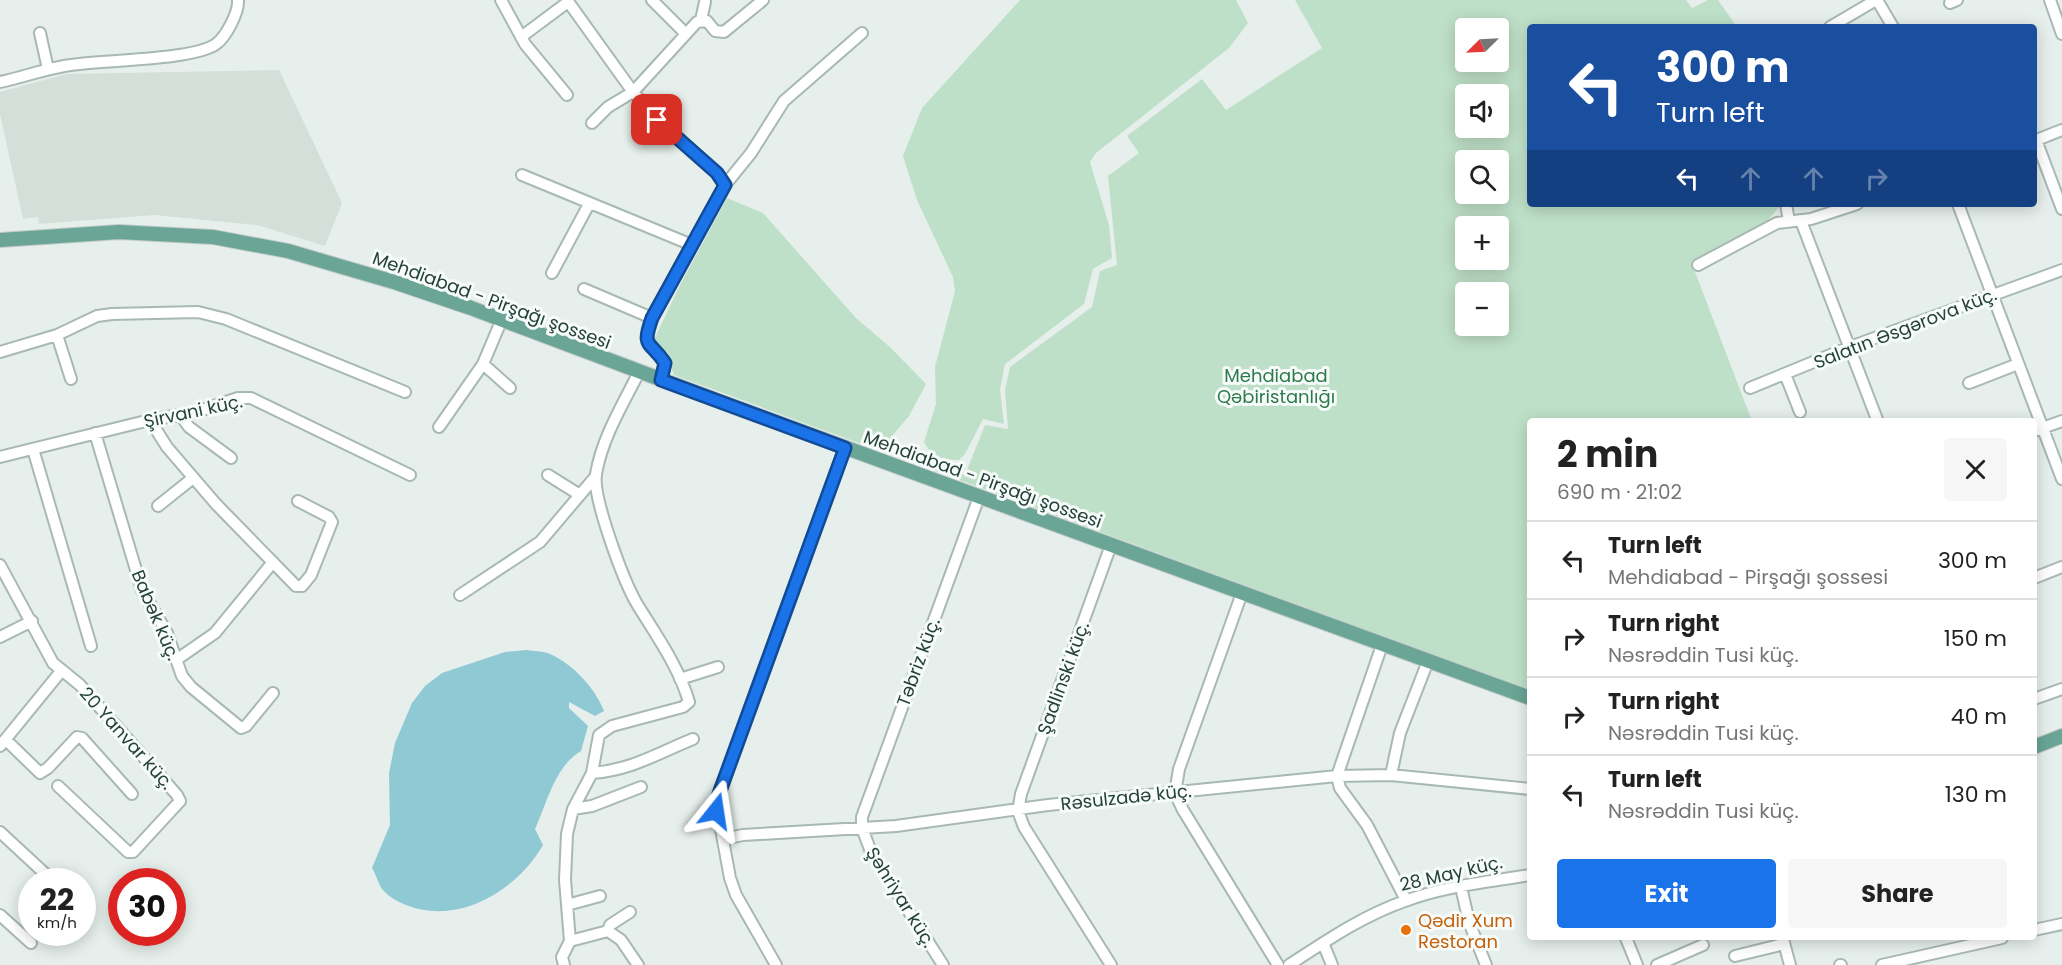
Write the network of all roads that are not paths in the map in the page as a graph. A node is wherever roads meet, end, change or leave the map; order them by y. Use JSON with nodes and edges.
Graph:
{"nodes":[{"id":1,"x":238,"y":0,"type":"edge"},
{"id":2,"x":501,"y":0,"type":"edge"},
{"id":3,"x":652,"y":0,"type":"edge"},
{"id":4,"x":763,"y":0,"type":"edge"},
{"id":5,"x":1876,"y":0,"type":"edge"},
{"id":6,"x":2050,"y":0,"type":"edge"},
{"id":7,"x":567,"y":1,"type":"edge"},
{"id":8,"x":705,"y":2,"type":"dead end"},
{"id":9,"x":701,"y":20,"type":"junction"},
{"id":10,"x":1835,"y":24,"type":"edge"},
{"id":11,"x":1891,"y":24,"type":"edge"},
{"id":12,"x":40,"y":33,"type":"dead end"},
{"id":13,"x":685,"y":33,"type":"junction"},
{"id":14,"x":862,"y":33,"type":"dead end"},
{"id":15,"x":2062,"y":34,"type":"edge"},
{"id":16,"x":521,"y":37,"type":"junction"},
{"id":17,"x":48,"y":69,"type":"junction"},
{"id":18,"x":0,"y":82,"type":"edge"},
{"id":19,"x":633,"y":92,"type":"junction"},
{"id":20,"x":567,"y":95,"type":"dead end"},
{"id":21,"x":592,"y":123,"type":"dead end"},
{"id":22,"x":2062,"y":130,"type":"edge"},
{"id":23,"x":2037,"y":139,"type":"edge"},
{"id":24,"x":2037,"y":145,"type":"edge"},
{"id":25,"x":522,"y":175,"type":"dead end"},
{"id":26,"x":725,"y":185,"type":"junction"},
{"id":27,"x":589,"y":204,"type":"junction"},
{"id":28,"x":1787,"y":207,"type":"edge"},
{"id":29,"x":1847,"y":207,"type":"edge"},
{"id":30,"x":1959,"y":207,"type":"edge"},
{"id":31,"x":2062,"y":209,"type":"edge"},
{"id":32,"x":1789,"y":221,"type":"junction"},
{"id":33,"x":1801,"y":221,"type":"junction"},
{"id":34,"x":0,"y":240,"type":"edge"},
{"id":35,"x":692,"y":245,"type":"junction"},
{"id":36,"x":1698,"y":265,"type":"dead end"},
{"id":37,"x":2062,"y":270,"type":"edge"},
{"id":38,"x":552,"y":273,"type":"dead end"},
{"id":39,"x":584,"y":289,"type":"dead end"},
{"id":40,"x":1993,"y":295,"type":"junction"},
{"id":41,"x":652,"y":318,"type":"junction"},
{"id":42,"x":502,"y":320,"type":"junction"},
{"id":43,"x":57,"y":335,"type":"junction"},
{"id":44,"x":1850,"y":347,"type":"junction"},
{"id":45,"x":0,"y":352,"type":"edge"},
{"id":46,"x":483,"y":364,"type":"junction"},
{"id":47,"x":2018,"y":364,"type":"junction"},
{"id":48,"x":639,"y":372,"type":"junction"},
{"id":49,"x":1785,"y":374,"type":"junction"},
{"id":50,"x":71,"y":379,"type":"dead end"},
{"id":51,"x":661,"y":380,"type":"junction"},
{"id":52,"x":1969,"y":383,"type":"dead end"},
{"id":53,"x":510,"y":388,"type":"dead end"},
{"id":54,"x":1750,"y":388,"type":"dead end"},
{"id":55,"x":405,"y":392,"type":"dead end"},
{"id":56,"x":1800,"y":412,"type":"dead end"},
{"id":57,"x":181,"y":416,"type":"junction"},
{"id":58,"x":1877,"y":418,"type":"edge"},
{"id":59,"x":2035,"y":418,"type":"edge"},
{"id":60,"x":150,"y":420,"type":"junction"},
{"id":61,"x":2062,"y":421,"type":"edge"},
{"id":62,"x":439,"y":427,"type":"dead end"},
{"id":63,"x":2038,"y":429,"type":"edge"},
{"id":64,"x":95,"y":433,"type":"junction"},
{"id":65,"x":845,"y":448,"type":"junction"},
{"id":66,"x":33,"y":449,"type":"junction"},
{"id":67,"x":0,"y":458,"type":"edge"},
{"id":68,"x":231,"y":459,"type":"dead end"},
{"id":69,"x":410,"y":475,"type":"dead end"},
{"id":70,"x":548,"y":475,"type":"dead end"},
{"id":71,"x":596,"y":476,"type":"junction"},
{"id":72,"x":194,"y":478,"type":"junction"},
{"id":73,"x":2062,"y":479,"type":"edge"},
{"id":74,"x":580,"y":495,"type":"junction"},
{"id":75,"x":979,"y":497,"type":"junction"},
{"id":76,"x":298,"y":501,"type":"dead end"},
{"id":77,"x":158,"y":506,"type":"dead end"},
{"id":78,"x":1111,"y":545,"type":"junction"},
{"id":79,"x":273,"y":562,"type":"junction"},
{"id":80,"x":0,"y":565,"type":"edge"},
{"id":81,"x":2062,"y":567,"type":"edge"},
{"id":82,"x":2037,"y":577,"type":"edge"},
{"id":83,"x":1242,"y":593,"type":"junction"},
{"id":84,"x":460,"y":595,"type":"dead end"},
{"id":85,"x":32,"y":621,"type":"junction"},
{"id":86,"x":0,"y":637,"type":"edge"},
{"id":87,"x":1382,"y":645,"type":"junction"},
{"id":88,"x":91,"y":646,"type":"dead end"},
{"id":89,"x":176,"y":660,"type":"junction"},
{"id":90,"x":1428,"y":661,"type":"junction"},
{"id":91,"x":718,"y":667,"type":"dead end"},
{"id":92,"x":62,"y":670,"type":"junction"},
{"id":93,"x":680,"y":679,"type":"junction"},
{"id":94,"x":2062,"y":689,"type":"edge"},
{"id":95,"x":273,"y":693,"type":"dead end"},
{"id":96,"x":1527,"y":697,"type":"edge"},
{"id":97,"x":2037,"y":698,"type":"edge"},
{"id":98,"x":2062,"y":736,"type":"edge"},
{"id":99,"x":693,"y":739,"type":"dead end"},
{"id":100,"x":3,"y":743,"type":"edge"},
{"id":101,"x":2037,"y":746,"type":"edge"},
{"id":102,"x":592,"y":773,"type":"junction"},
{"id":103,"x":1337,"y":776,"type":"junction"},
{"id":104,"x":1391,"y":776,"type":"junction"},
{"id":105,"x":58,"y":786,"type":"dead end"},
{"id":106,"x":641,"y":787,"type":"dead end"},
{"id":107,"x":1527,"y":789,"type":"edge"},
{"id":108,"x":1176,"y":793,"type":"junction"},
{"id":109,"x":132,"y":794,"type":"dead end"},
{"id":110,"x":573,"y":809,"type":"junction"},
{"id":111,"x":1018,"y":811,"type":"junction"},
{"id":112,"x":862,"y":828,"type":"junction"},
{"id":113,"x":0,"y":832,"type":"edge"},
{"id":114,"x":723,"y":839,"type":"junction"},
{"id":115,"x":39,"y":868,"type":"edge"},
{"id":116,"x":1527,"y":875,"type":"edge"},
{"id":117,"x":1461,"y":887,"type":"junction"},
{"id":118,"x":600,"y":896,"type":"dead end"},
{"id":119,"x":1406,"y":900,"type":"junction"},
{"id":120,"x":567,"y":905,"type":"junction"},
{"id":121,"x":630,"y":912,"type":"dead end"},
{"id":122,"x":0,"y":915,"type":"edge"},
{"id":123,"x":2062,"y":924,"type":"edge"},
{"id":124,"x":2037,"y":929,"type":"edge"},
{"id":125,"x":18,"y":931,"type":"edge"},
{"id":126,"x":608,"y":931,"type":"junction"},
{"id":127,"x":1627,"y":940,"type":"edge"},
{"id":128,"x":1993,"y":940,"type":"edge"},
{"id":129,"x":570,"y":941,"type":"junction"},
{"id":130,"x":1783,"y":941,"type":"edge"},
{"id":131,"x":1323,"y":942,"type":"junction"},
{"id":132,"x":1703,"y":945,"type":"dead end"},
{"id":133,"x":1735,"y":956,"type":"dead end"},
{"id":134,"x":564,"y":965,"type":"edge"},
{"id":135,"x":638,"y":965,"type":"edge"},
{"id":136,"x":776,"y":965,"type":"edge"},
{"id":137,"x":943,"y":965,"type":"edge"},
{"id":138,"x":1111,"y":965,"type":"edge"},
{"id":139,"x":1278,"y":965,"type":"edge"},
{"id":140,"x":1288,"y":965,"type":"edge"},
{"id":141,"x":1332,"y":965,"type":"edge"},
{"id":142,"x":1486,"y":965,"type":"edge"},
{"id":143,"x":1637,"y":965,"type":"edge"},
{"id":144,"x":1657,"y":965,"type":"edge"},
{"id":145,"x":1790,"y":965,"type":"edge"},
{"id":146,"x":1882,"y":965,"type":"edge"}],
"edges":[{"from":1,"to":17,"type":"street"},
{"from":2,"to":16,"type":"street"},
{"from":3,"to":13,"type":"street"},
{"from":4,"to":9,"type":"street"},
{"from":5,"to":10,"type":"street"},
{"from":5,"to":11,"type":"street"},
{"from":6,"to":15,"type":"street"},
{"from":7,"to":16,"type":"street"},
{"from":7,"to":19,"type":"street"},
{"from":8,"to":9,"type":"street"},
{"from":9,"to":13,"type":"street"},
{"from":12,"to":17,"type":"street"},
{"from":13,"to":19,"type":"street"},
{"from":14,"to":26,"type":"street"},
{"from":16,"to":20,"type":"street"},
{"from":17,"to":18,"type":"street"},
{"from":19,"to":21,"type":"street"},
{"from":19,"to":26,"type":"street"},
{"from":22,"to":23,"type":"street"},
{"from":24,"to":31,"type":"street"},
{"from":25,"to":27,"type":"street"},
{"from":26,"to":35,"type":"street"},
{"from":27,"to":35,"type":"street"},
{"from":27,"to":38,"type":"street"},
{"from":28,"to":32,"type":"street"},
{"from":29,"to":33,"type":"street"},
{"from":30,"to":40,"type":"street"},
{"from":32,"to":33,"type":"street"},
{"from":32,"to":36,"type":"street"},
{"from":33,"to":44,"type":"street"},
{"from":34,"to":42,"type":"main road","name":"Mehdiabad - Pirşağı şossesi"},
{"from":35,"to":41,"type":"street"},
{"from":37,"to":40,"type":"street","name":"Salatın Əsgərova küç."},
{"from":39,"to":41,"type":"street"},
{"from":40,"to":44,"type":"street","name":"Salatın Əsgərova küç."},
{"from":40,"to":47,"type":"street"},
{"from":41,"to":51,"type":"street"},
{"from":42,"to":46,"type":"street"},
{"from":42,"to":48,"type":"main road","name":"Mehdiabad - Pirşağı şossesi"},
{"from":43,"to":45,"type":"street"},
{"from":43,"to":50,"type":"street"},
{"from":43,"to":55,"type":"street"},
{"from":44,"to":49,"type":"street","name":"Salatın Əsgərova küç."},
{"from":44,"to":58,"type":"street"},
{"from":46,"to":53,"type":"street"},
{"from":46,"to":62,"type":"street"},
{"from":47,"to":52,"type":"street"},
{"from":47,"to":59,"type":"street"},
{"from":48,"to":51,"type":"main road","name":"Mehdiabad - Pirşağı şossesi"},
{"from":48,"to":71,"type":"street"},
{"from":49,"to":54,"type":"street","name":"Salatın Əsgərova küç."},
{"from":49,"to":56,"type":"street"},
{"from":51,"to":65,"type":"main road","name":"Mehdiabad - Pirşağı şossesi"},
{"from":57,"to":60,"type":"street","name":"Şirvani küç."},
{"from":57,"to":68,"type":"street"},
{"from":57,"to":69,"type":"street","name":"Şirvani küç."},
{"from":60,"to":64,"type":"street","name":"Şirvani küç."},
{"from":60,"to":72,"type":"street"},
{"from":61,"to":63,"type":"street"},
{"from":63,"to":73,"type":"street"},
{"from":64,"to":66,"type":"street","name":"Şirvani küç."},
{"from":64,"to":89,"type":"street","name":"Babək küç."},
{"from":65,"to":75,"type":"main road","name":"Mehdiabad - Pirşağı şossesi"},
{"from":65,"to":114,"type":"street"},
{"from":66,"to":67,"type":"street","name":"Şirvani küç."},
{"from":66,"to":88,"type":"street"},
{"from":70,"to":74,"type":"street"},
{"from":71,"to":74,"type":"street"},
{"from":71,"to":93,"type":"street"},
{"from":72,"to":77,"type":"street"},
{"from":72,"to":79,"type":"street"},
{"from":74,"to":84,"type":"street"},
{"from":75,"to":78,"type":"main road","name":"Mehdiabad - Pirşağı şossesi"},
{"from":75,"to":112,"type":"street","name":"Təbriz küç."},
{"from":76,"to":79,"type":"street"},
{"from":78,"to":83,"type":"main road","name":"Mehdiabad - Pirşağı şossesi"},
{"from":78,"to":111,"type":"street","name":"Şadlinski küç."},
{"from":79,"to":89,"type":"street"},
{"from":80,"to":85,"type":"street","name":"20 Yanvar küç."},
{"from":81,"to":82,"type":"street"},
{"from":83,"to":87,"type":"main road","name":"Mehdiabad - Pirşağı şossesi"},
{"from":83,"to":108,"type":"street"},
{"from":85,"to":86,"type":"street"},
{"from":85,"to":92,"type":"street","name":"20 Yanvar küç."},
{"from":87,"to":90,"type":"main road","name":"Mehdiabad - Pirşağı şossesi"},
{"from":87,"to":103,"type":"street"},
{"from":89,"to":95,"type":"street","name":"Babək küç."},
{"from":90,"to":96,"type":"main road","name":"Mehdiabad - Pirşağı şossesi"},
{"from":90,"to":104,"type":"street"},
{"from":91,"to":93,"type":"street"},
{"from":92,"to":100,"type":"street"},
{"from":92,"to":105,"type":"street","name":"20 Yanvar küç."},
{"from":93,"to":102,"type":"street"},
{"from":94,"to":97,"type":"street"},
{"from":98,"to":101,"type":"main road"},
{"from":99,"to":102,"type":"street"},
{"from":100,"to":109,"type":"street"},
{"from":102,"to":110,"type":"street"},
{"from":103,"to":104,"type":"street","name":"Rəsulzadə küç."},
{"from":103,"to":108,"type":"street","name":"Rəsulzadə küç."},
{"from":103,"to":119,"type":"street"},
{"from":104,"to":107,"type":"street","name":"Rəsulzadə küç."},
{"from":106,"to":110,"type":"street"},
{"from":108,"to":111,"type":"street","name":"Rəsulzadə küç."},
{"from":108,"to":139,"type":"street"},
{"from":110,"to":120,"type":"street"},
{"from":111,"to":112,"type":"street","name":"Rəsulzadə küç."},
{"from":111,"to":138,"type":"street"},
{"from":112,"to":114,"type":"street","name":"Rəsulzadə küç."},
{"from":112,"to":137,"type":"street","name":"Şəhriyar küç."},
{"from":113,"to":115,"type":"street"},
{"from":114,"to":136,"type":"street"},
{"from":116,"to":117,"type":"street","name":"28 May küç."},
{"from":117,"to":119,"type":"street","name":"28 May küç."},
{"from":117,"to":142,"type":"street"},
{"from":118,"to":120,"type":"street"},
{"from":119,"to":131,"type":"street","name":"28 May küç."},
{"from":120,"to":129,"type":"street"},
{"from":121,"to":126,"type":"street"},
{"from":122,"to":125,"type":"street"},
{"from":123,"to":124,"type":"street"},
{"from":126,"to":129,"type":"street"},
{"from":126,"to":135,"type":"street"},
{"from":127,"to":143,"type":"street"},
{"from":128,"to":146,"type":"street"},
{"from":129,"to":134,"type":"street"},
{"from":130,"to":133,"type":"street"},
{"from":130,"to":145,"type":"street"},
{"from":131,"to":140,"type":"street","name":"28 May küç."},
{"from":131,"to":141,"type":"street"},
{"from":132,"to":144,"type":"street"}]}
